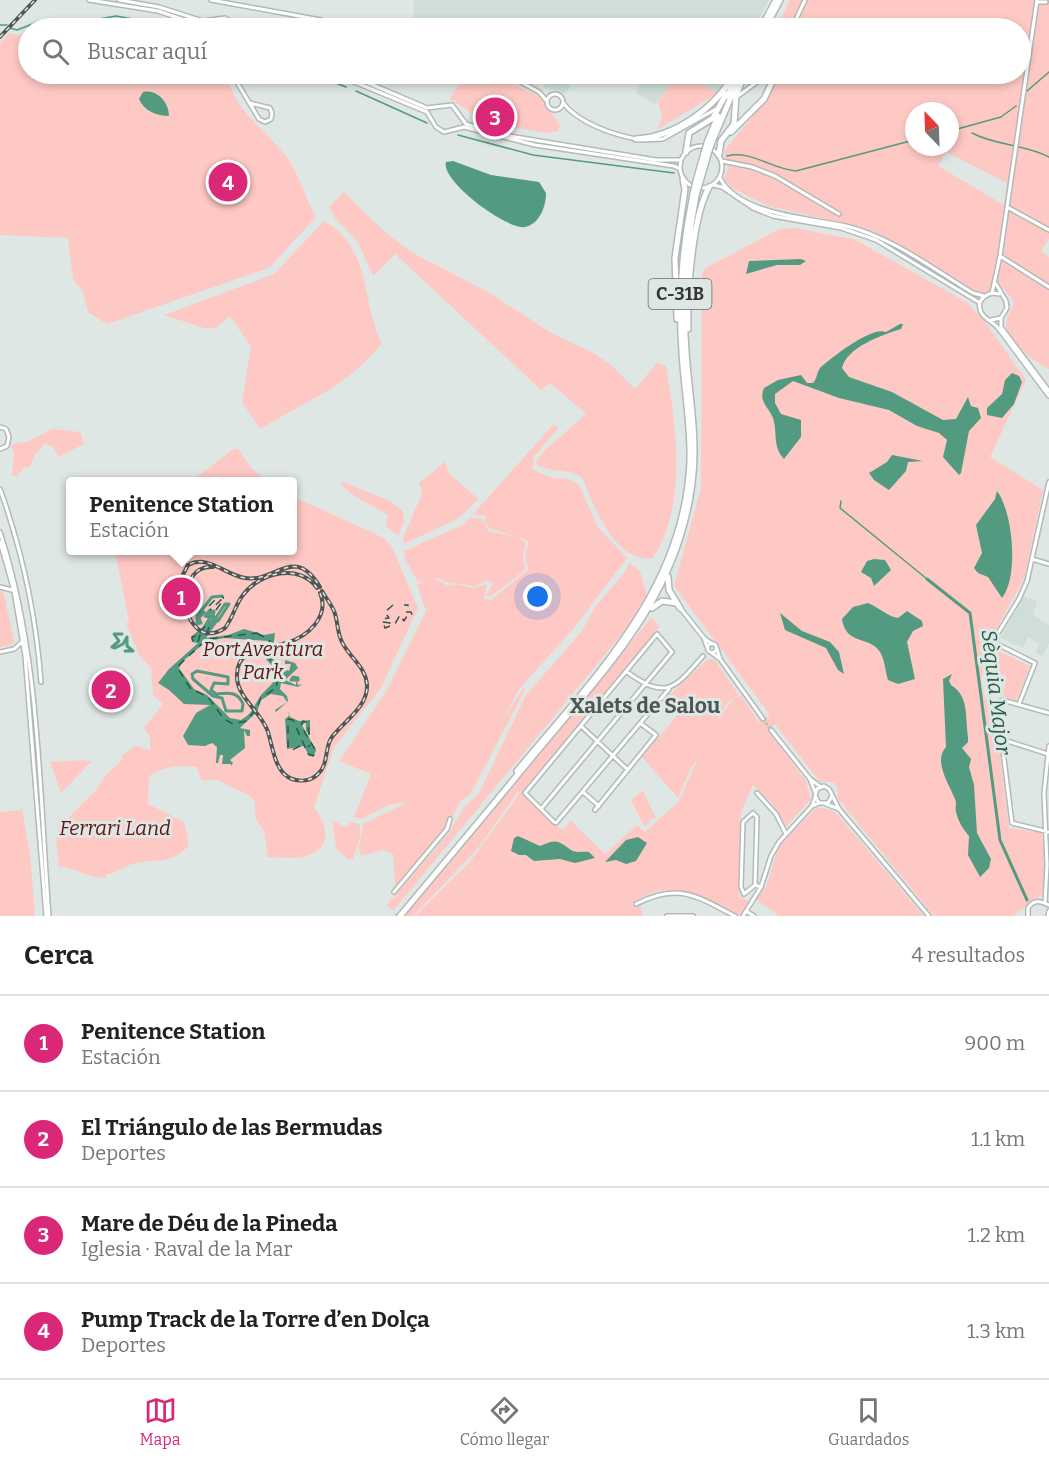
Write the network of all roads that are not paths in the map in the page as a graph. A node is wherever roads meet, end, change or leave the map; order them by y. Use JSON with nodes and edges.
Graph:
{"nodes":[{"id":1,"x":89,"y":0,"type":"edge"},
{"id":2,"x":119,"y":0,"type":"edge"},
{"id":3,"x":211,"y":0,"type":"edge"},
{"id":4,"x":778,"y":0,"type":"edge"},
{"id":5,"x":805,"y":0,"type":"edge"},
{"id":6,"x":1044,"y":0,"type":"edge"},
{"id":7,"x":1037,"y":1,"type":"edge"},
{"id":8,"x":179,"y":18,"type":"edge"},
{"id":9,"x":194,"y":18,"type":"edge"},
{"id":10,"x":310,"y":18,"type":"edge"},
{"id":11,"x":768,"y":18,"type":"edge"},
{"id":12,"x":797,"y":18,"type":"edge"},
{"id":13,"x":1031,"y":43,"type":"edge"},
{"id":14,"x":238,"y":84,"type":"edge"},
{"id":15,"x":359,"y":84,"type":"edge"},
{"id":16,"x":371,"y":84,"type":"edge"},
{"id":17,"x":524,"y":84,"type":"edge"},
{"id":18,"x":731,"y":84,"type":"edge"},
{"id":19,"x":733,"y":84,"type":"edge"},
{"id":20,"x":735,"y":84,"type":"edge"},
{"id":21,"x":738,"y":84,"type":"edge"},
{"id":22,"x":754,"y":84,"type":"edge"},
{"id":23,"x":772,"y":84,"type":"edge"},
{"id":24,"x":1025,"y":84,"type":"edge"},
{"id":25,"x":539,"y":92,"type":"junction"},
{"id":26,"x":549,"y":95,"type":"junction"},
{"id":27,"x":738,"y":96,"type":"dead end"},
{"id":28,"x":546,"y":100,"type":"junction"},
{"id":29,"x":250,"y":103,"type":"junction"},
{"id":30,"x":563,"y":103,"type":"junction"},
{"id":31,"x":262,"y":107,"type":"junction"},
{"id":32,"x":437,"y":108,"type":"junction"},
{"id":33,"x":559,"y":108,"type":"junction"},
{"id":34,"x":716,"y":109,"type":"dead end"},
{"id":35,"x":570,"y":111,"type":"junction"},
{"id":36,"x":257,"y":113,"type":"junction"},
{"id":37,"x":432,"y":118,"type":"junction"},
{"id":38,"x":460,"y":118,"type":"junction"},
{"id":39,"x":456,"y":128,"type":"junction"},
{"id":40,"x":723,"y":138,"type":"junction"},
{"id":41,"x":636,"y":139,"type":"junction"},
{"id":42,"x":686,"y":152,"type":"junction"},
{"id":43,"x":721,"y":158,"type":"junction"},
{"id":44,"x":681,"y":160,"type":"junction"},
{"id":45,"x":732,"y":164,"type":"junction"},
{"id":46,"x":680,"y":169,"type":"junction"},
{"id":47,"x":723,"y":169,"type":"junction"},
{"id":48,"x":720,"y":178,"type":"junction"},
{"id":49,"x":683,"y":179,"type":"junction"},
{"id":50,"x":711,"y":186,"type":"junction"},
{"id":51,"x":1007,"y":207,"type":"junction"},
{"id":52,"x":839,"y":214,"type":"dead end"},
{"id":53,"x":1049,"y":230,"type":"edge"},
{"id":54,"x":1000,"y":256,"type":"junction"},
{"id":55,"x":995,"y":283,"type":"junction"},
{"id":56,"x":1049,"y":287,"type":"edge"},
{"id":57,"x":992,"y":293,"type":"junction"},
{"id":58,"x":999,"y":294,"type":"junction"},
{"id":59,"x":984,"y":296,"type":"junction"},
{"id":60,"x":980,"y":303,"type":"junction"},
{"id":61,"x":1001,"y":318,"type":"junction"},
{"id":62,"x":991,"y":320,"type":"junction"},
{"id":63,"x":1049,"y":391,"type":"edge"},
{"id":64,"x":688,"y":393,"type":"junction"},
{"id":65,"x":1049,"y":396,"type":"edge"},
{"id":66,"x":0,"y":426,"type":"edge"},
{"id":67,"x":0,"y":449,"type":"edge"},
{"id":68,"x":1049,"y":482,"type":"edge"},
{"id":69,"x":0,"y":489,"type":"edge"},
{"id":70,"x":0,"y":532,"type":"edge"},
{"id":71,"x":0,"y":542,"type":"edge"},
{"id":72,"x":676,"y":549,"type":"junction"},
{"id":73,"x":1032,"y":559,"type":"junction"},
{"id":74,"x":1049,"y":564,"type":"edge"},
{"id":75,"x":10,"y":577,"type":"junction"},
{"id":76,"x":0,"y":587,"type":"edge"},
{"id":77,"x":14,"y":591,"type":"junction"},
{"id":78,"x":680,"y":608,"type":"junction"},
{"id":79,"x":644,"y":619,"type":"junction"},
{"id":80,"x":704,"y":638,"type":"junction"},
{"id":81,"x":23,"y":640,"type":"junction"},
{"id":82,"x":712,"y":644,"type":"junction"},
{"id":83,"x":716,"y":647,"type":"junction"},
{"id":84,"x":14,"y":650,"type":"junction"},
{"id":85,"x":709,"y":650,"type":"junction"},
{"id":86,"x":0,"y":652,"type":"edge"},
{"id":87,"x":25,"y":656,"type":"junction"},
{"id":88,"x":720,"y":659,"type":"junction"},
{"id":89,"x":627,"y":671,"type":"junction"},
{"id":90,"x":41,"y":682,"type":"dead end"},
{"id":91,"x":645,"y":684,"type":"junction"},
{"id":92,"x":669,"y":688,"type":"junction"},
{"id":93,"x":1019,"y":704,"type":"junction"},
{"id":94,"x":1049,"y":713,"type":"edge"},
{"id":95,"x":764,"y":719,"type":"tunnel mouth"},
{"id":96,"x":640,"y":723,"type":"junction"},
{"id":97,"x":581,"y":726,"type":"junction"},
{"id":98,"x":771,"y":730,"type":"tunnel mouth"},
{"id":99,"x":1001,"y":739,"type":"junction"},
{"id":100,"x":597,"y":741,"type":"junction"},
{"id":101,"x":1049,"y":746,"type":"edge"},
{"id":102,"x":1048,"y":754,"type":"edge"},
{"id":103,"x":612,"y":756,"type":"junction"},
{"id":104,"x":35,"y":758,"type":"junction"},
{"id":105,"x":628,"y":770,"type":"junction"},
{"id":106,"x":810,"y":779,"type":"junction"},
{"id":107,"x":821,"y":786,"type":"junction"},
{"id":108,"x":583,"y":792,"type":"junction"},
{"id":109,"x":815,"y":792,"type":"junction"},
{"id":110,"x":757,"y":793,"type":"dead end"},
{"id":111,"x":832,"y":796,"type":"junction"},
{"id":112,"x":815,"y":798,"type":"junction"},
{"id":113,"x":819,"y":802,"type":"junction"},
{"id":114,"x":826,"y":804,"type":"junction"},
{"id":115,"x":599,"y":806,"type":"junction"},
{"id":116,"x":812,"y":806,"type":"junction"},
{"id":117,"x":541,"y":809,"type":"junction"},
{"id":118,"x":839,"y":809,"type":"junction"},
{"id":119,"x":595,"y":810,"type":"dead end"},
{"id":120,"x":450,"y":819,"type":"dead end"},
{"id":121,"x":1047,"y":832,"type":"edge"},
{"id":122,"x":786,"y":834,"type":"junction"},
{"id":123,"x":755,"y":885,"type":"junction"},
{"id":124,"x":761,"y":887,"type":"junction"},
{"id":125,"x":394,"y":892,"type":"dead end"},
{"id":126,"x":748,"y":892,"type":"junction"},
{"id":127,"x":1045,"y":896,"type":"junction"},
{"id":128,"x":754,"y":898,"type":"junction"},
{"id":129,"x":1040,"y":901,"type":"junction"},
{"id":130,"x":636,"y":904,"type":"dead end"},
{"id":131,"x":1047,"y":904,"type":"edge"},
{"id":132,"x":746,"y":911,"type":"junction"},
{"id":133,"x":1049,"y":911,"type":"edge"},
{"id":134,"x":1027,"y":915,"type":"edge"},
{"id":135,"x":48,"y":916,"type":"edge"},
{"id":136,"x":398,"y":916,"type":"edge"},
{"id":137,"x":667,"y":916,"type":"edge"},
{"id":138,"x":693,"y":916,"type":"edge"},
{"id":139,"x":735,"y":916,"type":"edge"},
{"id":140,"x":743,"y":916,"type":"edge"},
{"id":141,"x":754,"y":916,"type":"edge"},
{"id":142,"x":929,"y":916,"type":"edge"},
{"id":143,"x":1048,"y":916,"type":"edge"}],
"edges":[{"from":1,"to":8,"type":"street"},
{"from":2,"to":9,"type":"street"},
{"from":3,"to":10,"type":"street"},
{"from":4,"to":11,"type":"highway"},
{"from":5,"to":12,"type":"street"},
{"from":6,"to":7,"type":"street"},
{"from":7,"to":13,"type":"street"},
{"from":14,"to":29,"type":"street"},
{"from":15,"to":37,"type":"street"},
{"from":16,"to":32,"type":"street"},
{"from":17,"to":25,"type":"street"},
{"from":18,"to":41,"type":"highway"},
{"from":19,"to":42,"type":"highway"},
{"from":20,"to":64,"type":"highway","number":"C-31B","bridge":true},
{"from":21,"to":40,"type":"highway"},
{"from":22,"to":27,"type":"street"},
{"from":23,"to":40,"type":"highway"},
{"from":24,"to":51,"type":"street"},
{"from":25,"to":26,"type":"street"},
{"from":25,"to":28,"type":"street"},
{"from":26,"to":28,"type":"street"},
{"from":26,"to":30,"type":"street"},
{"from":28,"to":33,"type":"street"},
{"from":29,"to":31,"type":"street"},
{"from":29,"to":36,"type":"street"},
{"from":30,"to":33,"type":"street"},
{"from":30,"to":35,"type":"street"},
{"from":31,"to":36,"type":"street"},
{"from":31,"to":36,"type":"street"},
{"from":32,"to":37,"type":"street"},
{"from":32,"to":38,"type":"street"},
{"from":33,"to":35,"type":"street"},
{"from":34,"to":41,"type":"street"},
{"from":35,"to":41,"type":"street"},
{"from":37,"to":39,"type":"street"},
{"from":38,"to":39,"type":"street"},
{"from":38,"to":44,"type":"street"},
{"from":39,"to":46,"type":"street"},
{"from":40,"to":43,"type":"highway"},
{"from":42,"to":43,"type":"street"},
{"from":42,"to":44,"type":"street"},
{"from":43,"to":45,"type":"street"},
{"from":43,"to":47,"type":"street"},
{"from":44,"to":46,"type":"street"},
{"from":45,"to":47,"type":"street"},
{"from":45,"to":52,"type":"street"},
{"from":46,"to":49,"type":"street"},
{"from":47,"to":48,"type":"street"},
{"from":48,"to":50,"type":"street"},
{"from":48,"to":59,"type":"street"},
{"from":49,"to":50,"type":"street"},
{"from":49,"to":64,"type":"highway"},
{"from":50,"to":60,"type":"street"},
{"from":50,"to":64,"type":"highway"},
{"from":51,"to":53,"type":"street"},
{"from":51,"to":54,"type":"street"},
{"from":54,"to":55,"type":"street"},
{"from":54,"to":56,"type":"street"},
{"from":55,"to":57,"type":"street"},
{"from":55,"to":58,"type":"street"},
{"from":57,"to":58,"type":"street"},
{"from":57,"to":59,"type":"street"},
{"from":58,"to":61,"type":"street"},
{"from":59,"to":60,"type":"street"},
{"from":60,"to":62,"type":"street"},
{"from":61,"to":62,"type":"street"},
{"from":61,"to":63,"type":"street"},
{"from":62,"to":65,"type":"street"},
{"from":64,"to":72,"type":"highway","number":"C-31B"},
{"from":64,"to":136,"type":"highway","number":"C-31B"},
{"from":66,"to":67,"type":"street"},
{"from":68,"to":73,"type":"street"},
{"from":69,"to":90,"type":"street"},
{"from":70,"to":104,"type":"street"},
{"from":71,"to":75,"type":"street"},
{"from":72,"to":78,"type":"highway"},
{"from":72,"to":79,"type":"highway","number":"C-31B"},
{"from":73,"to":74,"type":"street"},
{"from":73,"to":93,"type":"street"},
{"from":75,"to":76,"type":"street"},
{"from":75,"to":77,"type":"street"},
{"from":76,"to":77,"type":"street"},
{"from":77,"to":81,"type":"street"},
{"from":78,"to":79,"type":"highway"},
{"from":78,"to":80,"type":"street"},
{"from":79,"to":136,"type":"highway","number":"C-31B"},
{"from":80,"to":82,"type":"street"},
{"from":80,"to":85,"type":"street"},
{"from":81,"to":84,"type":"street"},
{"from":81,"to":87,"type":"street"},
{"from":82,"to":83,"type":"street"},
{"from":82,"to":85,"type":"street"},
{"from":83,"to":85,"type":"street"},
{"from":83,"to":88,"type":"street"},
{"from":84,"to":86,"type":"street"},
{"from":84,"to":87,"type":"street"},
{"from":85,"to":88,"type":"street"},
{"from":85,"to":92,"type":"street"},
{"from":87,"to":104,"type":"street"},
{"from":88,"to":95,"type":"street"},
{"from":89,"to":91,"type":"street"},
{"from":89,"to":91,"type":"street"},
{"from":89,"to":97,"type":"street"},
{"from":91,"to":92,"type":"street"},
{"from":91,"to":100,"type":"street"},
{"from":92,"to":96,"type":"street"},
{"from":93,"to":94,"type":"street"},
{"from":93,"to":99,"type":"street"},
{"from":96,"to":103,"type":"street"},
{"from":96,"to":105,"type":"street"},
{"from":97,"to":100,"type":"street"},
{"from":97,"to":117,"type":"street"},
{"from":98,"to":106,"type":"street"},
{"from":99,"to":102,"type":"street"},
{"from":99,"to":121,"type":"street"},
{"from":100,"to":103,"type":"street"},
{"from":100,"to":117,"type":"street"},
{"from":101,"to":102,"type":"street"},
{"from":102,"to":121,"type":"street"},
{"from":103,"to":105,"type":"street"},
{"from":103,"to":108,"type":"street"},
{"from":104,"to":135,"type":"street"},
{"from":105,"to":115,"type":"street"},
{"from":106,"to":107,"type":"street"},
{"from":106,"to":109,"type":"street"},
{"from":107,"to":109,"type":"street"},
{"from":107,"to":111,"type":"street"},
{"from":108,"to":115,"type":"street"},
{"from":108,"to":117,"type":"street"},
{"from":109,"to":112,"type":"street"},
{"from":110,"to":122,"type":"street"},
{"from":111,"to":114,"type":"street"},
{"from":111,"to":118,"type":"street"},
{"from":112,"to":113,"type":"street"},
{"from":112,"to":116,"type":"street"},
{"from":113,"to":114,"type":"street"},
{"from":113,"to":116,"type":"street"},
{"from":114,"to":118,"type":"street"},
{"from":115,"to":119,"type":"street"},
{"from":116,"to":122,"type":"street"},
{"from":118,"to":142,"type":"street"},
{"from":120,"to":125,"type":"street"},
{"from":121,"to":127,"type":"street"},
{"from":122,"to":124,"type":"street"},
{"from":123,"to":124,"type":"street"},
{"from":123,"to":126,"type":"street"},
{"from":123,"to":126,"type":"street"},
{"from":124,"to":128,"type":"street"},
{"from":126,"to":128,"type":"street"},
{"from":127,"to":129,"type":"street"},
{"from":127,"to":131,"type":"street"},
{"from":128,"to":132,"type":"street"},
{"from":129,"to":131,"type":"street"},
{"from":129,"to":134,"type":"street"},
{"from":130,"to":139,"type":"street"},
{"from":131,"to":133,"type":"street"},
{"from":132,"to":140,"type":"street"},
{"from":132,"to":141,"type":"street"},
{"from":133,"to":143,"type":"street"},
{"from":137,"to":138,"type":"street"}]}
